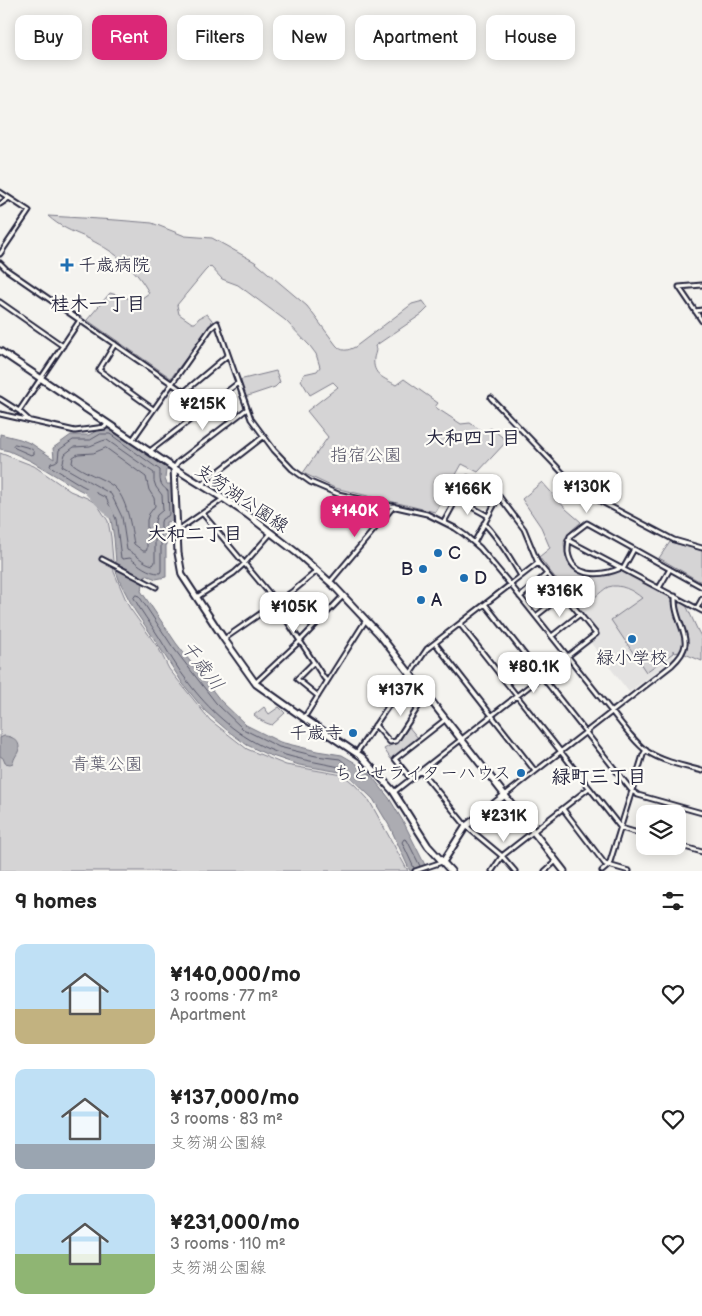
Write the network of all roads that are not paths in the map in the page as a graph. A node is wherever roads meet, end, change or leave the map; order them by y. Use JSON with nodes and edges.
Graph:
{"nodes":[{"id":1,"x":0,"y":192,"type":"edge"},
{"id":2,"x":9,"y":198,"type":"junction"},
{"id":3,"x":0,"y":204,"type":"edge"},
{"id":4,"x":0,"y":254,"type":"edge"},
{"id":5,"x":0,"y":263,"type":"edge"},
{"id":6,"x":702,"y":284,"type":"edge"},
{"id":7,"x":0,"y":302,"type":"edge"},
{"id":8,"x":702,"y":310,"type":"edge"},
{"id":9,"x":695,"y":311,"type":"junction"},
{"id":10,"x":80,"y":320,"type":"junction"},
{"id":11,"x":702,"y":322,"type":"edge"},
{"id":12,"x":116,"y":344,"type":"junction"},
{"id":13,"x":63,"y":346,"type":"junction"},
{"id":14,"x":0,"y":351,"type":"edge"},
{"id":15,"x":228,"y":355,"type":"junction"},
{"id":16,"x":41,"y":379,"type":"junction"},
{"id":17,"x":172,"y":382,"type":"junction"},
{"id":18,"x":238,"y":382,"type":"junction"},
{"id":19,"x":491,"y":398,"type":"dead end"},
{"id":20,"x":0,"y":399,"type":"edge"},
{"id":21,"x":154,"y":409,"type":"junction"},
{"id":22,"x":247,"y":409,"type":"junction"},
{"id":23,"x":19,"y":411,"type":"junction"},
{"id":24,"x":0,"y":414,"type":"edge"},
{"id":25,"x":31,"y":422,"type":"junction"},
{"id":26,"x":108,"y":423,"type":"junction"},
{"id":27,"x":263,"y":437,"type":"junction"},
{"id":28,"x":133,"y":439,"type":"junction"},
{"id":29,"x":150,"y":451,"type":"junction"},
{"id":30,"x":174,"y":468,"type":"junction"},
{"id":31,"x":201,"y":486,"type":"junction"},
{"id":32,"x":500,"y":496,"type":"junction"},
{"id":33,"x":224,"y":499,"type":"junction"},
{"id":34,"x":456,"y":499,"type":"junction"},
{"id":35,"x":394,"y":506,"type":"junction"},
{"id":36,"x":203,"y":514,"type":"junction"},
{"id":37,"x":488,"y":516,"type":"junction"},
{"id":38,"x":444,"y":522,"type":"junction"},
{"id":39,"x":484,"y":523,"type":"junction"},
{"id":40,"x":178,"y":530,"type":"junction"},
{"id":41,"x":272,"y":533,"type":"junction"},
{"id":42,"x":568,"y":540,"type":"junction"},
{"id":43,"x":474,"y":542,"type":"junction"},
{"id":44,"x":702,"y":548,"type":"edge"},
{"id":45,"x":634,"y":549,"type":"junction"},
{"id":46,"x":102,"y":559,"type":"dead end"},
{"id":47,"x":538,"y":562,"type":"junction"},
{"id":48,"x":244,"y":564,"type":"junction"},
{"id":49,"x":622,"y":568,"type":"junction"},
{"id":50,"x":670,"y":569,"type":"junction"},
{"id":51,"x":318,"y":571,"type":"junction"},
{"id":52,"x":547,"y":574,"type":"junction"},
{"id":53,"x":521,"y":576,"type":"junction"},
{"id":54,"x":330,"y":582,"type":"junction"},
{"id":55,"x":510,"y":584,"type":"junction"},
{"id":56,"x":154,"y":586,"type":"dead end"},
{"id":57,"x":702,"y":587,"type":"edge"},
{"id":58,"x":660,"y":588,"type":"junction"},
{"id":59,"x":564,"y":594,"type":"junction"},
{"id":60,"x":344,"y":596,"type":"junction"},
{"id":61,"x":520,"y":596,"type":"junction"},
{"id":62,"x":675,"y":596,"type":"junction"},
{"id":63,"x":196,"y":598,"type":"junction"},
{"id":64,"x":702,"y":599,"type":"edge"},
{"id":65,"x":275,"y":604,"type":"junction"},
{"id":66,"x":485,"y":604,"type":"junction"},
{"id":67,"x":697,"y":608,"type":"junction"},
{"id":68,"x":702,"y":611,"type":"edge"},
{"id":69,"x":580,"y":614,"type":"junction"},
{"id":70,"x":536,"y":616,"type":"junction"},
{"id":71,"x":366,"y":619,"type":"junction"},
{"id":72,"x":460,"y":624,"type":"junction"},
{"id":73,"x":552,"y":636,"type":"junction"},
{"id":74,"x":224,"y":640,"type":"junction"},
{"id":75,"x":300,"y":641,"type":"junction"},
{"id":76,"x":435,"y":643,"type":"junction"},
{"id":77,"x":568,"y":656,"type":"junction"},
{"id":78,"x":314,"y":662,"type":"junction"},
{"id":79,"x":410,"y":674,"type":"junction"},
{"id":80,"x":541,"y":676,"type":"junction"},
{"id":81,"x":327,"y":681,"type":"junction"},
{"id":82,"x":255,"y":683,"type":"junction"},
{"id":83,"x":426,"y":695,"type":"junction"},
{"id":84,"x":318,"y":696,"type":"junction"},
{"id":85,"x":517,"y":696,"type":"junction"},
{"id":86,"x":611,"y":711,"type":"junction"},
{"id":87,"x":491,"y":716,"type":"junction"},
{"id":88,"x":304,"y":718,"type":"junction"},
{"id":89,"x":446,"y":719,"type":"junction"},
{"id":90,"x":375,"y":725,"type":"junction"},
{"id":91,"x":585,"y":732,"type":"junction"},
{"id":92,"x":462,"y":740,"type":"junction"},
{"id":93,"x":646,"y":750,"type":"junction"},
{"id":94,"x":560,"y":751,"type":"junction"},
{"id":95,"x":357,"y":752,"type":"junction"},
{"id":96,"x":702,"y":770,"type":"edge"},
{"id":97,"x":422,"y":771,"type":"junction"},
{"id":98,"x":535,"y":771,"type":"junction"},
{"id":99,"x":411,"y":779,"type":"junction"},
{"id":100,"x":589,"y":788,"type":"junction"},
{"id":101,"x":632,"y":791,"type":"junction"},
{"id":102,"x":394,"y":792,"type":"junction"},
{"id":103,"x":505,"y":795,"type":"junction"},
{"id":104,"x":563,"y":809,"type":"junction"},
{"id":105,"x":702,"y":813,"type":"edge"},
{"id":106,"x":466,"y":826,"type":"junction"},
{"id":107,"x":620,"y":828,"type":"junction"},
{"id":108,"x":533,"y":832,"type":"junction"},
{"id":109,"x":636,"y":832,"type":"edge"},
{"id":110,"x":686,"y":847,"type":"edge"},
{"id":111,"x":702,"y":852,"type":"edge"},
{"id":112,"x":502,"y":856,"type":"junction"},
{"id":113,"x":556,"y":861,"type":"junction"},
{"id":114,"x":443,"y":862,"type":"junction"},
{"id":115,"x":609,"y":865,"type":"junction"},
{"id":116,"x":415,"y":871,"type":"edge"},
{"id":117,"x":451,"y":871,"type":"edge"},
{"id":118,"x":492,"y":871,"type":"edge"},
{"id":119,"x":515,"y":871,"type":"edge"},
{"id":120,"x":544,"y":871,"type":"edge"},
{"id":121,"x":564,"y":871,"type":"edge"},
{"id":122,"x":602,"y":871,"type":"edge"},
{"id":123,"x":629,"y":871,"type":"edge"}],
"edges":[{"from":1,"to":2,"type":"street"},
{"from":2,"to":3,"type":"street"},
{"from":2,"to":4,"type":"street"},
{"from":5,"to":10,"type":"street"},
{"from":6,"to":9,"type":"street"},
{"from":7,"to":13,"type":"street"},
{"from":8,"to":9,"type":"street"},
{"from":9,"to":11,"type":"street"},
{"from":10,"to":12,"type":"street"},
{"from":10,"to":13,"type":"street"},
{"from":12,"to":17,"type":"street"},
{"from":12,"to":21,"type":"street"},
{"from":13,"to":16,"type":"street"},
{"from":14,"to":16,"type":"main road","name":"支笏湖公園線"},
{"from":15,"to":17,"type":"street"},
{"from":15,"to":17,"type":"street"},
{"from":15,"to":18,"type":"street"},
{"from":16,"to":23,"type":"street"},
{"from":16,"to":26,"type":"main road","name":"支笏湖公園線"},
{"from":17,"to":21,"type":"street"},
{"from":18,"to":22,"type":"street"},
{"from":18,"to":29,"type":"street"},
{"from":19,"to":44,"type":"street"},
{"from":20,"to":23,"type":"street"},
{"from":21,"to":28,"type":"street"},
{"from":22,"to":27,"type":"street"},
{"from":22,"to":30,"type":"street"},
{"from":23,"to":25,"type":"street"},
{"from":24,"to":25,"type":"street"},
{"from":25,"to":26,"type":"street"},
{"from":26,"to":28,"type":"main road","name":"支笏湖公園線"},
{"from":27,"to":31,"type":"street"},
{"from":27,"to":35,"type":"street"},
{"from":28,"to":29,"type":"main road","name":"支笏湖公園線"},
{"from":29,"to":30,"type":"main road","name":"支笏湖公園線"},
{"from":30,"to":31,"type":"main road","name":"支笏湖公園線"},
{"from":30,"to":40,"type":"main road"},
{"from":31,"to":33,"type":"main road","name":"支笏湖公園線"},
{"from":32,"to":34,"type":"street"},
{"from":32,"to":37,"type":"street"},
{"from":32,"to":47,"type":"street"},
{"from":33,"to":36,"type":"street"},
{"from":33,"to":41,"type":"main road","name":"支笏湖公園線"},
{"from":34,"to":37,"type":"street"},
{"from":34,"to":38,"type":"street"},
{"from":35,"to":38,"type":"street"},
{"from":35,"to":54,"type":"street"},
{"from":36,"to":40,"type":"street"},
{"from":36,"to":48,"type":"street"},
{"from":37,"to":39,"type":"street"},
{"from":38,"to":43,"type":"street"},
{"from":39,"to":43,"type":"street"},
{"from":39,"to":53,"type":"street"},
{"from":40,"to":63,"type":"main road"},
{"from":41,"to":48,"type":"street"},
{"from":41,"to":51,"type":"main road","name":"支笏湖公園線"},
{"from":42,"to":45,"type":"street"},
{"from":42,"to":49,"type":"street"},
{"from":42,"to":49,"type":"street"},
{"from":43,"to":55,"type":"street"},
{"from":45,"to":49,"type":"street"},
{"from":45,"to":50,"type":"street"},
{"from":46,"to":56,"type":"street"},
{"from":47,"to":52,"type":"street"},
{"from":47,"to":53,"type":"street"},
{"from":48,"to":63,"type":"street"},
{"from":48,"to":65,"type":"street"},
{"from":49,"to":58,"type":"street"},
{"from":50,"to":57,"type":"street"},
{"from":50,"to":58,"type":"street"},
{"from":51,"to":54,"type":"main road","name":"支笏湖公園線"},
{"from":51,"to":65,"type":"street"},
{"from":52,"to":59,"type":"street"},
{"from":52,"to":61,"type":"street"},
{"from":53,"to":55,"type":"street"},
{"from":54,"to":60,"type":"main road","name":"支笏湖公園線"},
{"from":55,"to":61,"type":"street"},
{"from":55,"to":66,"type":"street"},
{"from":58,"to":62,"type":"street"},
{"from":59,"to":69,"type":"street"},
{"from":59,"to":70,"type":"street"},
{"from":60,"to":71,"type":"main road","name":"支笏湖公園線"},
{"from":60,"to":75,"type":"street"},
{"from":61,"to":70,"type":"street"},
{"from":62,"to":67,"type":"street"},
{"from":62,"to":86,"type":"street"},
{"from":63,"to":74,"type":"main road"},
{"from":64,"to":67,"type":"street"},
{"from":65,"to":74,"type":"street"},
{"from":65,"to":75,"type":"street"},
{"from":66,"to":72,"type":"street"},
{"from":66,"to":80,"type":"street"},
{"from":67,"to":68,"type":"street"},
{"from":69,"to":73,"type":"street"},
{"from":69,"to":77,"type":"street"},
{"from":70,"to":73,"type":"street"},
{"from":71,"to":79,"type":"main road","name":"支笏湖公園線"},
{"from":71,"to":81,"type":"street"},
{"from":72,"to":76,"type":"street"},
{"from":72,"to":85,"type":"street"},
{"from":73,"to":77,"type":"street"},
{"from":74,"to":82,"type":"main road"},
{"from":75,"to":78,"type":"street"},
{"from":75,"to":82,"type":"street"},
{"from":76,"to":79,"type":"street"},
{"from":76,"to":87,"type":"street"},
{"from":77,"to":80,"type":"street"},
{"from":77,"to":86,"type":"street"},
{"from":78,"to":81,"type":"street"},
{"from":78,"to":84,"type":"street"},
{"from":79,"to":83,"type":"main road","name":"支笏湖公園線"},
{"from":79,"to":90,"type":"street"},
{"from":80,"to":85,"type":"street"},
{"from":80,"to":91,"type":"street"},
{"from":81,"to":84,"type":"street"},
{"from":82,"to":88,"type":"main road"},
{"from":83,"to":89,"type":"main road","name":"支笏湖公園線"},
{"from":83,"to":90,"type":"street"},
{"from":84,"to":88,"type":"street"},
{"from":85,"to":87,"type":"street"},
{"from":85,"to":94,"type":"street"},
{"from":86,"to":91,"type":"street"},
{"from":86,"to":93,"type":"street"},
{"from":87,"to":92,"type":"street"},
{"from":87,"to":98,"type":"street"},
{"from":88,"to":95,"type":"main road"},
{"from":89,"to":92,"type":"main road","name":"支笏湖公園線"},
{"from":89,"to":99,"type":"street"},
{"from":90,"to":95,"type":"street"},
{"from":91,"to":94,"type":"street"},
{"from":91,"to":101,"type":"street"},
{"from":92,"to":97,"type":"street"},
{"from":92,"to":103,"type":"main road","name":"支笏湖公園線"},
{"from":93,"to":96,"type":"street"},
{"from":93,"to":101,"type":"street"},
{"from":94,"to":98,"type":"street"},
{"from":94,"to":100,"type":"street"},
{"from":95,"to":102,"type":"main road"},
{"from":97,"to":99,"type":"street"},
{"from":97,"to":106,"type":"street"},
{"from":98,"to":103,"type":"street"},
{"from":99,"to":102,"type":"street"},
{"from":100,"to":104,"type":"street"},
{"from":100,"to":107,"type":"street"},
{"from":101,"to":105,"type":"street"},
{"from":101,"to":107,"type":"street"},
{"from":102,"to":114,"type":"main road"},
{"from":103,"to":106,"type":"main road"},
{"from":103,"to":108,"type":"main road","name":"支笏湖公園線"},
{"from":104,"to":108,"type":"street"},
{"from":104,"to":115,"type":"street"},
{"from":106,"to":112,"type":"street"},
{"from":106,"to":114,"type":"main road"},
{"from":107,"to":109,"type":"street"},
{"from":107,"to":115,"type":"street"},
{"from":108,"to":112,"type":"street"},
{"from":108,"to":113,"type":"main road","name":"支笏湖公園線"},
{"from":110,"to":111,"type":"street"},
{"from":112,"to":118,"type":"street"},
{"from":112,"to":119,"type":"street"},
{"from":113,"to":120,"type":"street"},
{"from":113,"to":121,"type":"main road","name":"支笏湖公園線"},
{"from":114,"to":116,"type":"street"},
{"from":114,"to":117,"type":"main road"},
{"from":115,"to":122,"type":"street"},
{"from":115,"to":123,"type":"street"}]}
